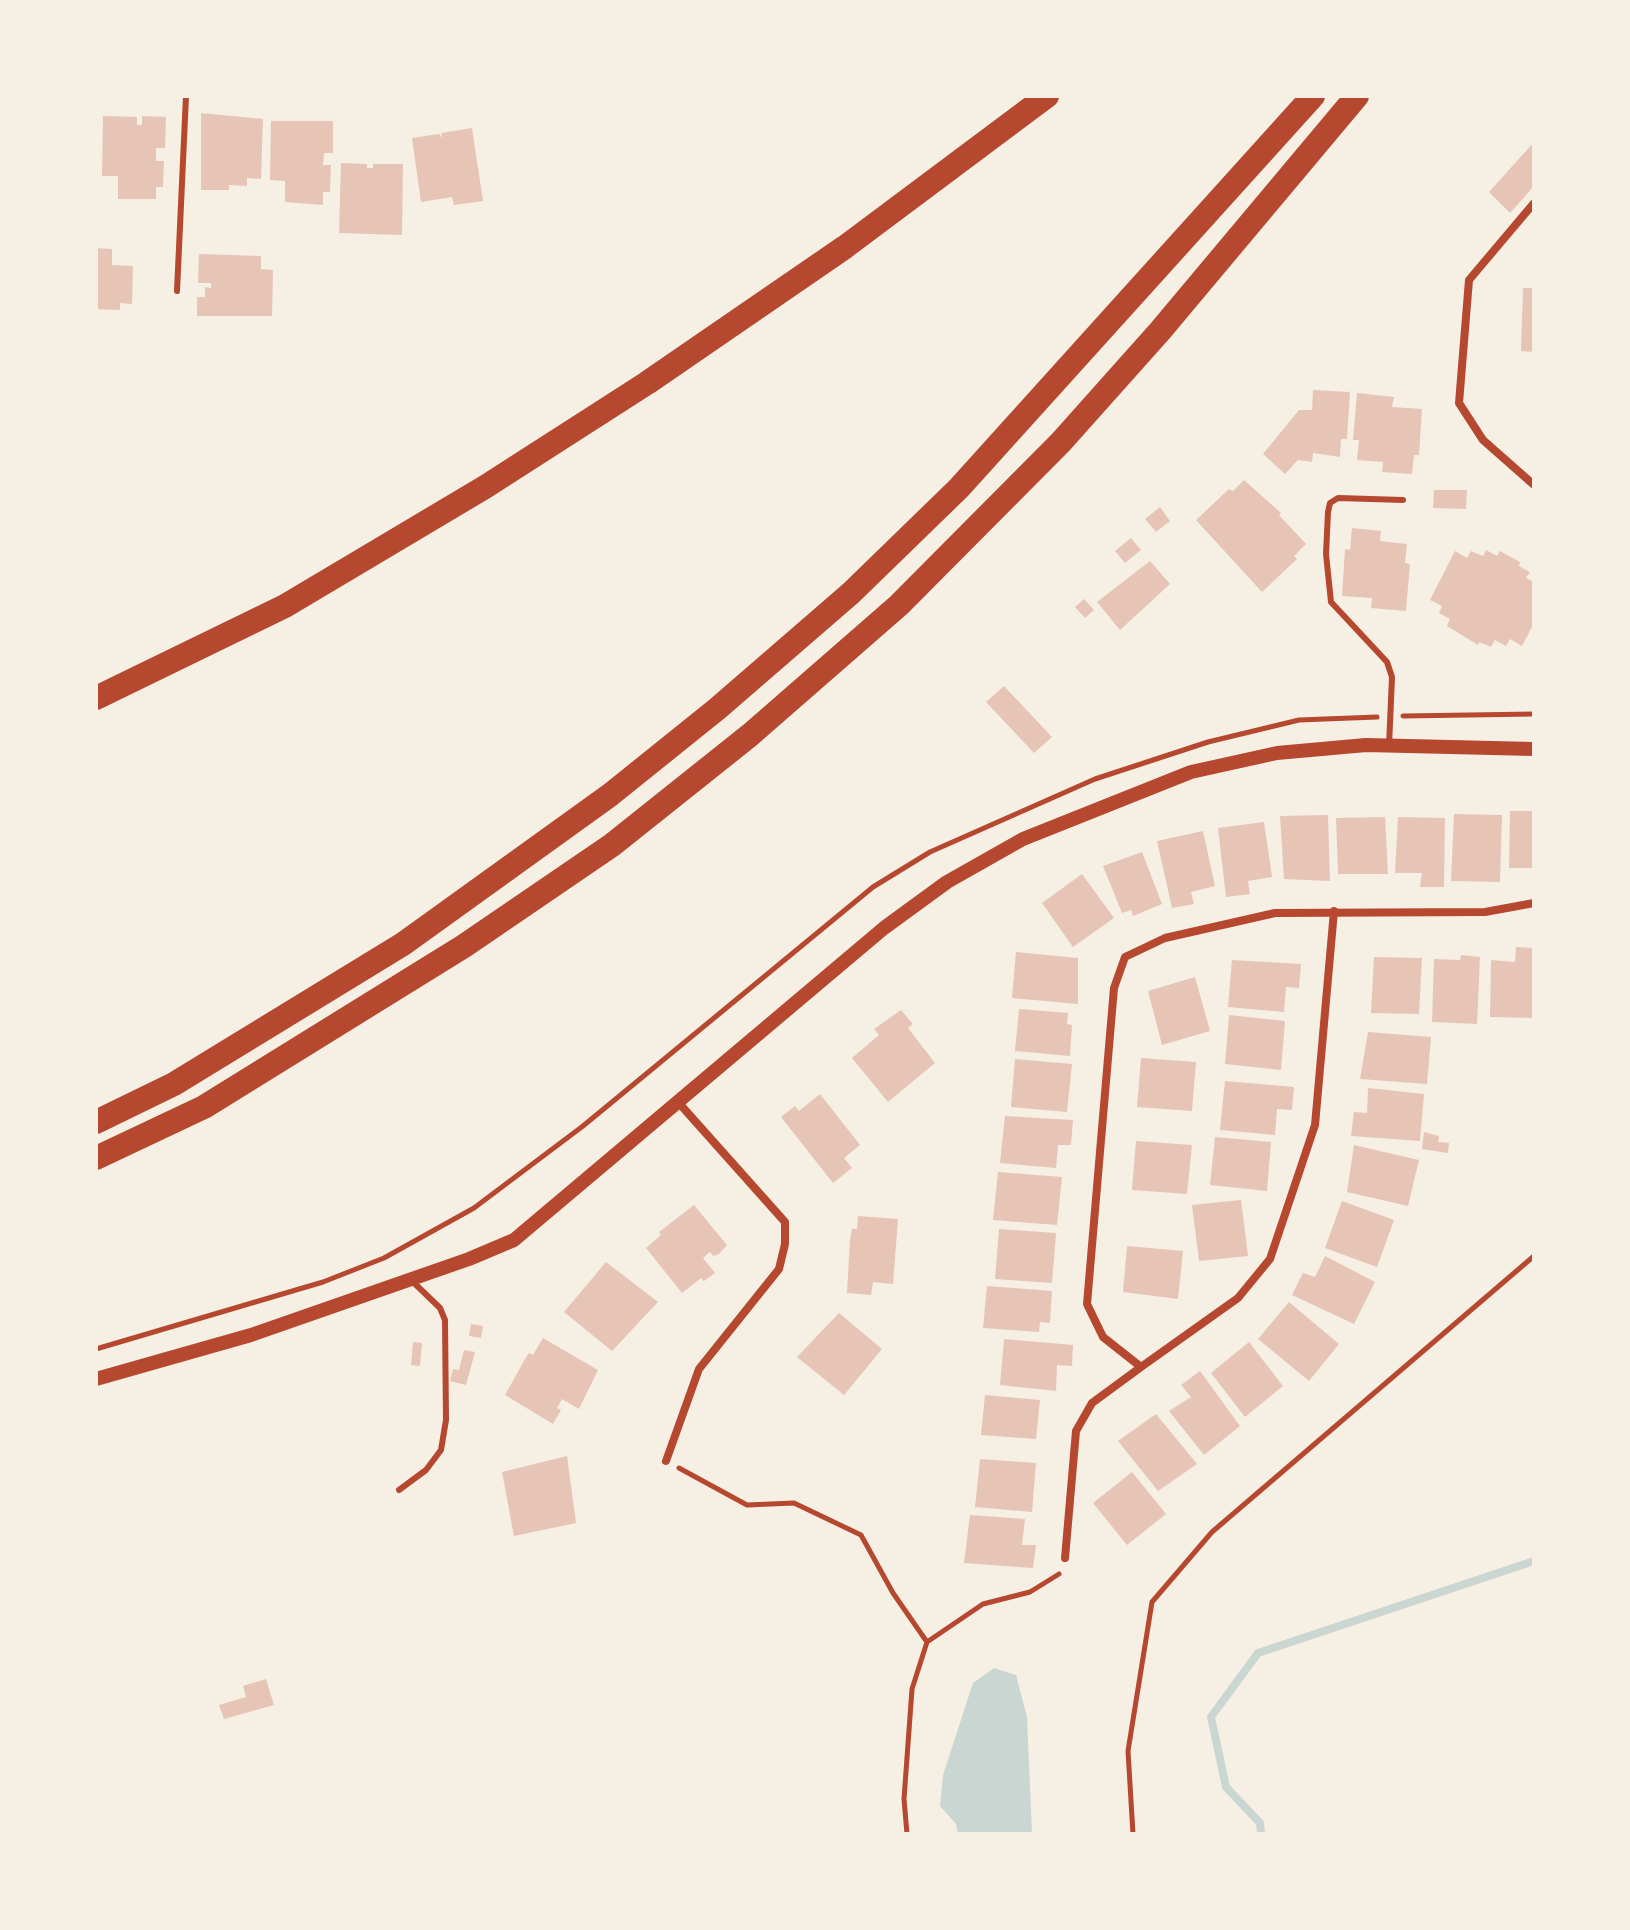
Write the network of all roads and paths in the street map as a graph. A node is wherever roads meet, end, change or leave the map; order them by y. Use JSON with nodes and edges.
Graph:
{"nodes":[{"id":1,"x":186,"y":96,"type":"edge"},
{"id":2,"x":1047,"y":96,"type":"edge"},
{"id":3,"x":1313,"y":96,"type":"edge"},
{"id":4,"x":1357,"y":96,"type":"edge"},
{"id":5,"x":1534,"y":203,"type":"edge"},
{"id":6,"x":177,"y":291,"type":"dead end"},
{"id":7,"x":1534,"y":485,"type":"edge"},
{"id":8,"x":1403,"y":500,"type":"dead end"},
{"id":9,"x":99,"y":698,"type":"edge"},
{"id":10,"x":1389,"y":746,"type":"junction"},
{"id":11,"x":1534,"y":749,"type":"edge"},
{"id":12,"x":1534,"y":903,"type":"edge"},
{"id":13,"x":1334,"y":911,"type":"junction"},
{"id":14,"x":678,"y":1102,"type":"junction"},
{"id":15,"x":96,"y":1122,"type":"edge"},
{"id":16,"x":96,"y":1158,"type":"edge"},
{"id":17,"x":1534,"y":1256,"type":"edge"},
{"id":18,"x":410,"y":1279,"type":"junction"},
{"id":19,"x":1141,"y":1367,"type":"junction"},
{"id":20,"x":96,"y":1379,"type":"edge"},
{"id":21,"x":666,"y":1461,"type":"joint"},
{"id":22,"x":399,"y":1490,"type":"dead end"},
{"id":23,"x":1065,"y":1558,"type":"joint"},
{"id":24,"x":927,"y":1642,"type":"junction"},
{"id":25,"x":907,"y":1834,"type":"edge"},
{"id":26,"x":1133,"y":1834,"type":"edge"}],
"edges":[{"from":1,"to":6,"type":"lane"},
{"from":2,"to":9,"type":"highway"},
{"from":3,"to":15,"type":"highway"},
{"from":4,"to":16,"type":"highway"},
{"from":5,"to":7,"type":"street"},
{"from":8,"to":10,"type":"lane"},
{"from":10,"to":11,"type":"street"},
{"from":10,"to":14,"type":"street"},
{"from":12,"to":13,"type":"street"},
{"from":13,"to":19,"type":"street"},
{"from":13,"to":19,"type":"street"},
{"from":14,"to":18,"type":"street"},
{"from":14,"to":21,"type":"street"},
{"from":17,"to":26,"type":"path"},
{"from":18,"to":20,"type":"street"},
{"from":18,"to":22,"type":"lane"},
{"from":19,"to":23,"type":"street"},
{"from":21,"to":24,"type":"path"},
{"from":23,"to":24,"type":"path"},
{"from":24,"to":25,"type":"path"}]}
